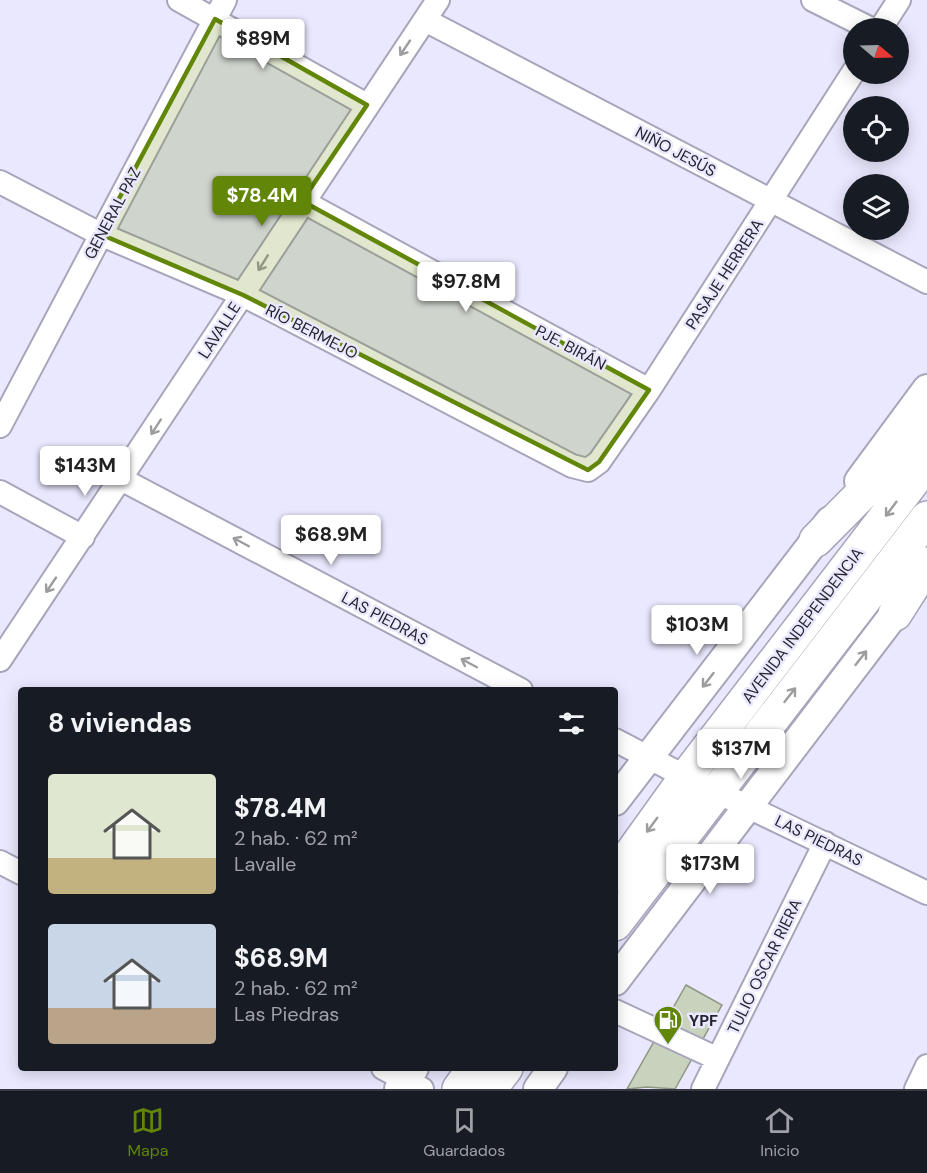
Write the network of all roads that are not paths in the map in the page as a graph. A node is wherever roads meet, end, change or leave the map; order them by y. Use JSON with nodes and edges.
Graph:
{"nodes":[{"id":1,"x":179,"y":0,"type":"edge"},
{"id":2,"x":438,"y":0,"type":"edge"},
{"id":3,"x":813,"y":0,"type":"edge"},
{"id":4,"x":899,"y":0,"type":"edge"},
{"id":5,"x":220,"y":9,"type":"edge"},
{"id":6,"x":849,"y":18,"type":"edge"},
{"id":7,"x":887,"y":18,"type":"edge"},
{"id":8,"x":425,"y":20,"type":"junction"},
{"id":9,"x":846,"y":84,"type":"edge"},
{"id":10,"x":367,"y":105,"type":"junction"},
{"id":11,"x":0,"y":182,"type":"edge"},
{"id":12,"x":302,"y":201,"type":"junction"},
{"id":13,"x":770,"y":201,"type":"junction"},
{"id":14,"x":100,"y":234,"type":"junction"},
{"id":15,"x":927,"y":282,"type":"edge"},
{"id":16,"x":243,"y":295,"type":"junction"},
{"id":17,"x":927,"y":388,"type":"edge"},
{"id":18,"x":650,"y":390,"type":"junction"},
{"id":19,"x":0,"y":426,"type":"edge"},
{"id":20,"x":927,"y":428,"type":"edge"},
{"id":21,"x":927,"y":463,"type":"edge"},
{"id":22,"x":588,"y":470,"type":"joint"},
{"id":23,"x":121,"y":479,"type":"junction"},
{"id":24,"x":0,"y":492,"type":"edge"},
{"id":25,"x":927,"y":518,"type":"edge"},
{"id":26,"x":83,"y":537,"type":"junction"},
{"id":27,"x":816,"y":540,"type":"junction"},
{"id":28,"x":927,"y":564,"type":"edge"},
{"id":29,"x":927,"y":570,"type":"edge"},
{"id":30,"x":895,"y":614,"type":"junction"},
{"id":31,"x":0,"y":660,"type":"edge"},
{"id":32,"x":515,"y":687,"type":"edge"},
{"id":33,"x":618,"y":742,"type":"edge"},
{"id":34,"x":648,"y":757,"type":"junction"},
{"id":35,"x":686,"y":777,"type":"junction"},
{"id":36,"x":716,"y":791,"type":"junction"},
{"id":37,"x":618,"y":797,"type":"edge"},
{"id":38,"x":750,"y":806,"type":"junction"},
{"id":39,"x":825,"y":843,"type":"junction"},
{"id":40,"x":0,"y":862,"type":"edge"},
{"id":41,"x":18,"y":871,"type":"edge"},
{"id":42,"x":618,"y":872,"type":"edge"},
{"id":43,"x":927,"y":893,"type":"edge"},
{"id":44,"x":618,"y":920,"type":"edge"},
{"id":45,"x":618,"y":977,"type":"edge"},
{"id":46,"x":618,"y":1012,"type":"edge"},
{"id":47,"x":718,"y":1059,"type":"junction"},
{"id":48,"x":927,"y":1066,"type":"edge"},
{"id":49,"x":472,"y":1071,"type":"edge"},
{"id":50,"x":504,"y":1071,"type":"edge"},
{"id":51,"x":551,"y":1071,"type":"edge"},
{"id":52,"x":459,"y":1089,"type":"edge"},
{"id":53,"x":490,"y":1089,"type":"edge"},
{"id":54,"x":538,"y":1089,"type":"edge"},
{"id":55,"x":703,"y":1089,"type":"edge"},
{"id":56,"x":916,"y":1089,"type":"edge"}],
"edges":[{"from":1,"to":5,"type":"street"},
{"from":2,"to":8,"type":"street","name":"LAVALLE"},
{"from":3,"to":6,"type":"street"},
{"from":4,"to":7,"type":"street"},
{"from":5,"to":10,"type":"street"},
{"from":5,"to":14,"type":"street","name":"GENERAL PAZ"},
{"from":8,"to":10,"type":"street","name":"LAVALLE","one_way":true},
{"from":8,"to":13,"type":"street","name":"NIÑO JESÚS"},
{"from":9,"to":13,"type":"street","name":"PASAJE HERRERA"},
{"from":10,"to":12,"type":"street","name":"LAVALLE"},
{"from":11,"to":14,"type":"street","name":"RÍO BERMEJO"},
{"from":12,"to":16,"type":"street","name":"LAVALLE","one_way":true},
{"from":12,"to":18,"type":"street","name":"PJE. BIRÁN"},
{"from":13,"to":15,"type":"street","name":"NIÑO JESÚS"},
{"from":13,"to":18,"type":"street","name":"PASAJE HERRERA"},
{"from":14,"to":16,"type":"street","name":"RÍO BERMEJO"},
{"from":14,"to":19,"type":"street","name":"GENERAL PAZ"},
{"from":16,"to":22,"type":"street","name":"RÍO BERMEJO"},
{"from":16,"to":23,"type":"street","name":"LAVALLE","one_way":true},
{"from":17,"to":27,"type":"main road"},
{"from":18,"to":22,"type":"street","name":"PASAJE HERRERA"},
{"from":20,"to":27,"type":"highway"},
{"from":21,"to":35,"type":"highway","name":"AVENIDA INDEPENDENCIA","one_way":true},
{"from":23,"to":26,"type":"street","name":"LAVALLE"},
{"from":32,"to":23,"type":"street","name":"LAS PIEDRAS","one_way":true},
{"from":24,"to":26,"type":"street"},
{"from":36,"to":25,"type":"highway","name":"AVENIDA INDEPENDENCIA","one_way":true},
{"from":26,"to":31,"type":"street","name":"LAVALLE","one_way":true},
{"from":27,"to":34,"type":"main road","one_way":true},
{"from":28,"to":30,"type":"highway"},
{"from":29,"to":30,"type":"main road"},
{"from":38,"to":30,"type":"main road","one_way":true},
{"from":33,"to":34,"type":"street","name":"LAS PIEDRAS"},
{"from":34,"to":35,"type":"street","name":"LAS PIEDRAS"},
{"from":34,"to":37,"type":"main road"},
{"from":35,"to":36,"type":"street","name":"LAS PIEDRAS"},
{"from":35,"to":42,"type":"highway","name":"AVENIDA INDEPENDENCIA","one_way":true},
{"from":36,"to":38,"type":"street","name":"LAS PIEDRAS"},
{"from":36,"to":44,"type":"highway","name":"AVENIDA INDEPENDENCIA"},
{"from":38,"to":39,"type":"street","name":"LAS PIEDRAS"},
{"from":38,"to":45,"type":"main road"},
{"from":39,"to":43,"type":"street","name":"LAS PIEDRAS"},
{"from":39,"to":47,"type":"street","name":"TULIO OSCAR RIERA"},
{"from":40,"to":41,"type":"street"},
{"from":46,"to":47,"type":"street"},
{"from":47,"to":55,"type":"street","name":"TULIO OSCAR RIERA"},
{"from":48,"to":56,"type":"street"},
{"from":49,"to":52,"type":"highway"},
{"from":50,"to":53,"type":"highway"},
{"from":51,"to":54,"type":"main road"}]}
